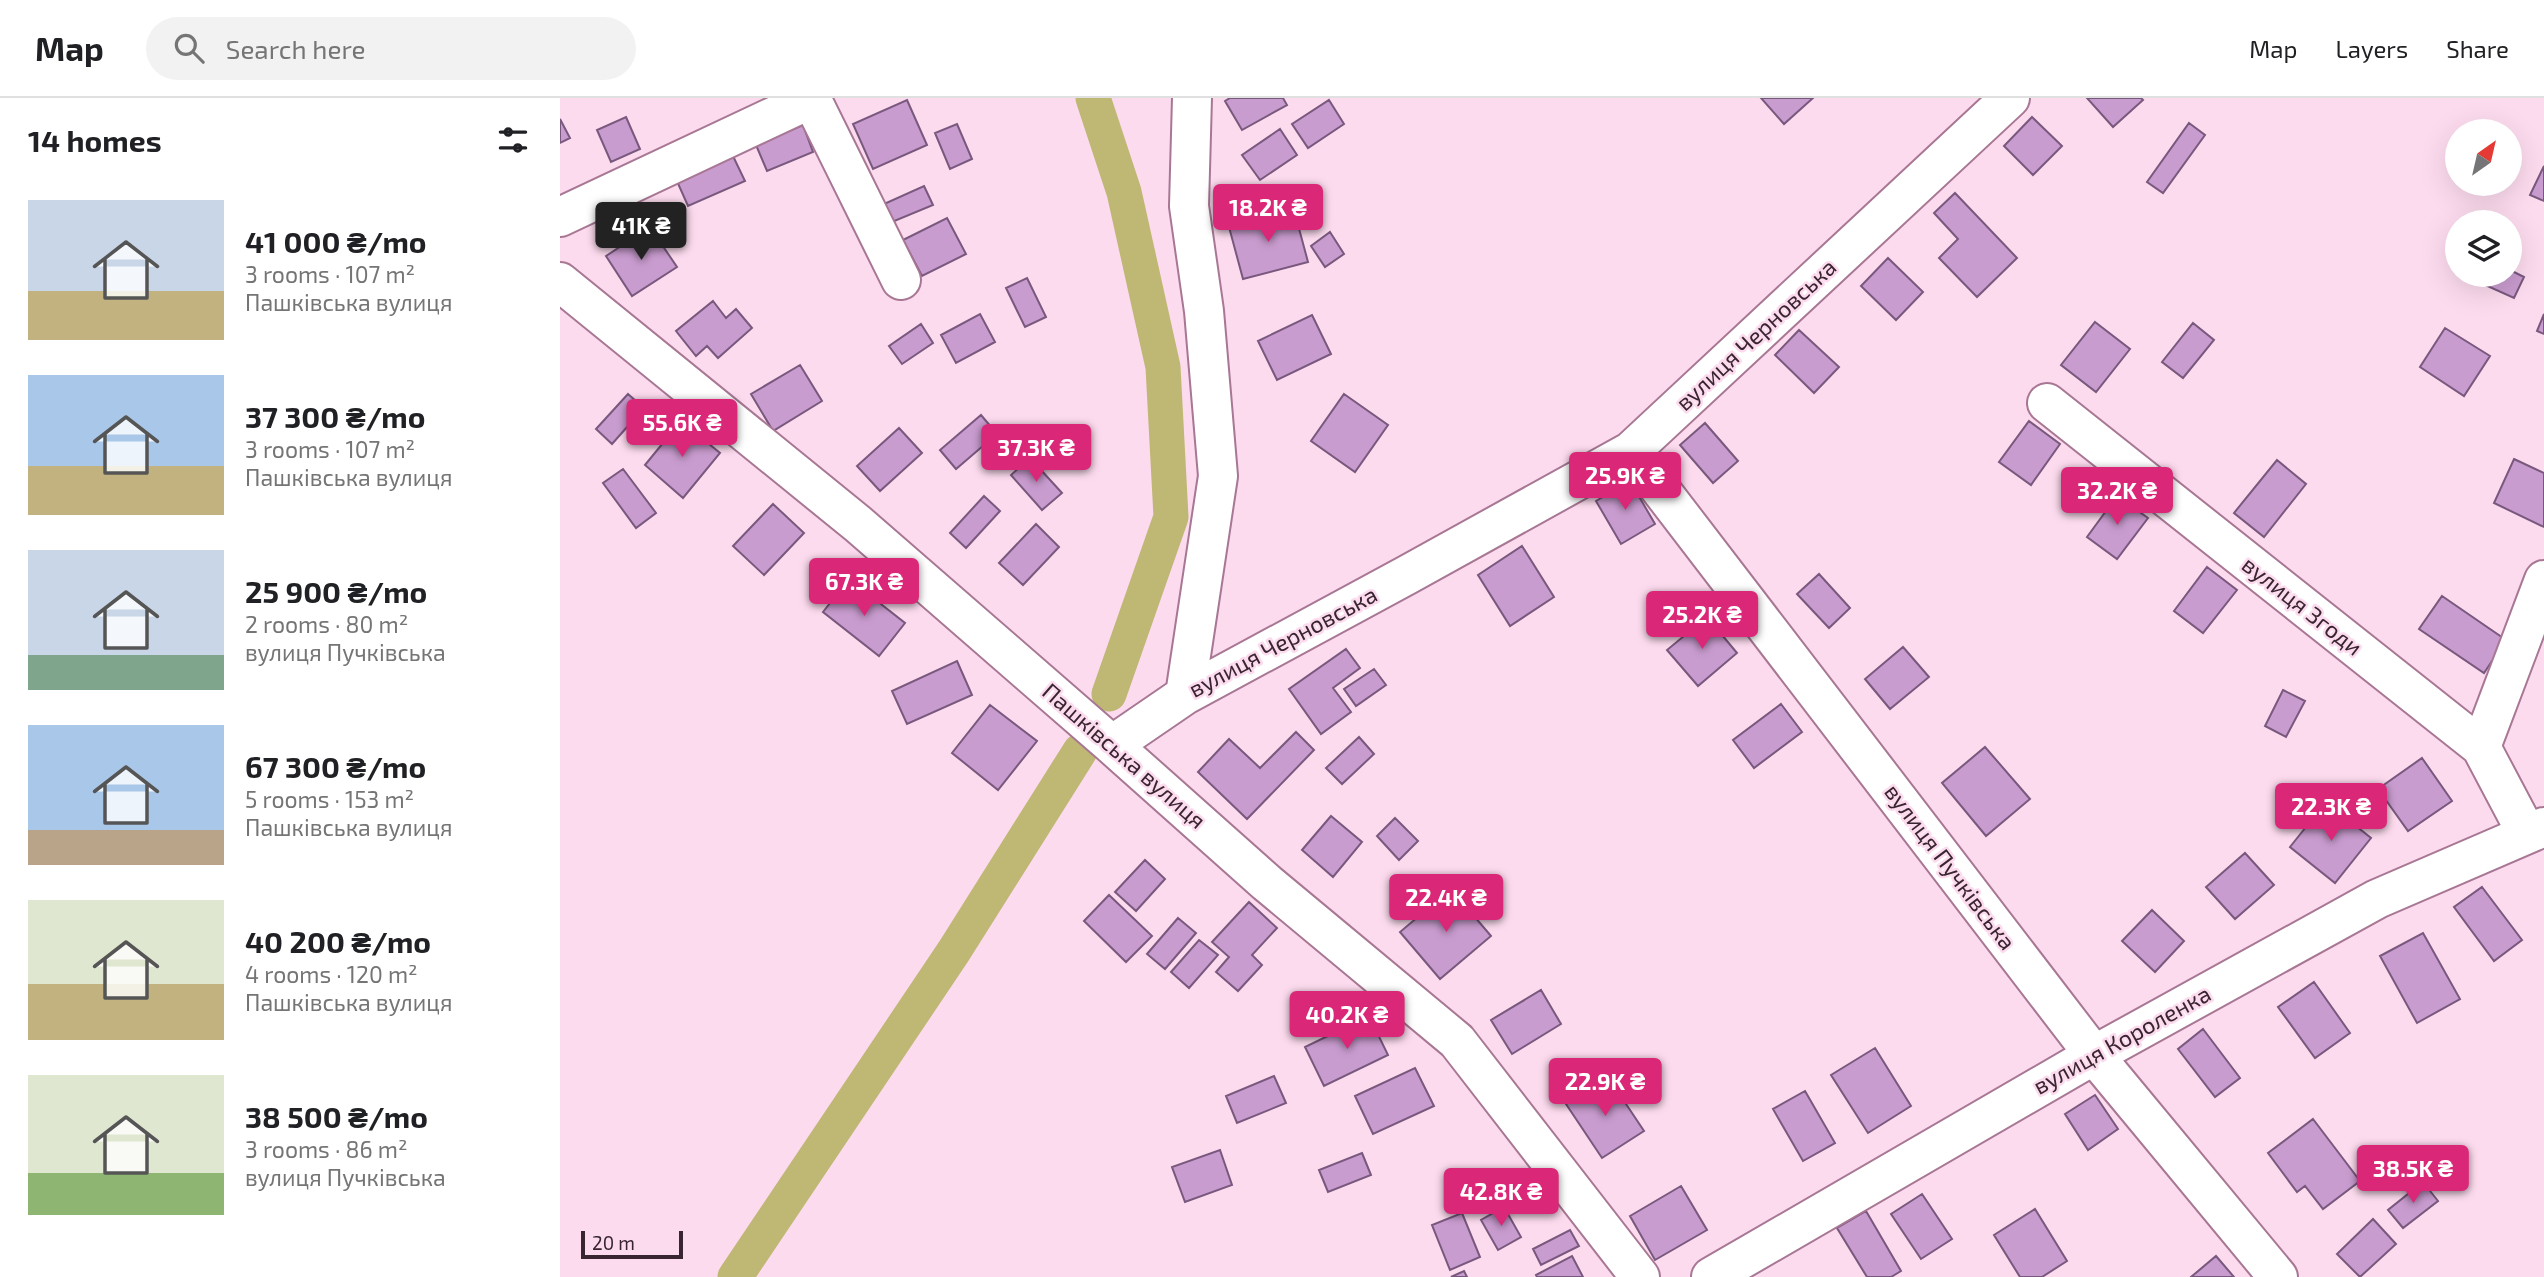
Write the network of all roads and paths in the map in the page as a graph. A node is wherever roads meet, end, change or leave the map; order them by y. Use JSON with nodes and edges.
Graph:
{"nodes":[{"id":1,"x":1192,"y":98,"type":"edge"},
{"id":2,"x":2010,"y":98,"type":"edge"},
{"id":3,"x":811,"y":99,"type":"edge"},
{"id":4,"x":560,"y":217,"type":"edge"},
{"id":5,"x":901,"y":280,"type":"dead end"},
{"id":6,"x":560,"y":282,"type":"edge"},
{"id":7,"x":2047,"y":404,"type":"dead end"},
{"id":8,"x":1631,"y":451,"type":"junction"},
{"id":9,"x":2544,"y":580,"type":"edge"},
{"id":10,"x":1185,"y":695,"type":"junction"},
{"id":11,"x":1112,"y":745,"type":"junction"},
{"id":12,"x":2481,"y":747,"type":"junction"},
{"id":13,"x":2536,"y":831,"type":"edge"},
{"id":14,"x":2094,"y":1055,"type":"junction"},
{"id":15,"x":1640,"y":1277,"type":"edge"},
{"id":16,"x":1711,"y":1277,"type":"edge"},
{"id":17,"x":2278,"y":1277,"type":"edge"}],
"edges":[{"from":1,"to":10,"type":"street"},
{"from":2,"to":8,"type":"street","name":"вулиця Черновська"},
{"from":3,"to":4,"type":"street"},
{"from":3,"to":5,"type":"street"},
{"from":6,"to":11,"type":"street","name":"Пашківська вулиця"},
{"from":7,"to":12,"type":"street","name":"вулиця Згоди"},
{"from":8,"to":10,"type":"street","name":"вулиця Черновська"},
{"from":8,"to":14,"type":"street","name":"вулиця Пучківська"},
{"from":9,"to":12,"type":"street"},
{"from":10,"to":11,"type":"street","name":"вулиця Черновська"},
{"from":11,"to":15,"type":"street","name":"Пашківська вулиця"},
{"from":12,"to":13,"type":"street","name":"вулиця Згоди"},
{"from":13,"to":14,"type":"street","name":"вулиця Короленка"},
{"from":14,"to":16,"type":"street","name":"вулиця Короленка"},
{"from":14,"to":17,"type":"street","name":"вулиця Пучківська"}]}
